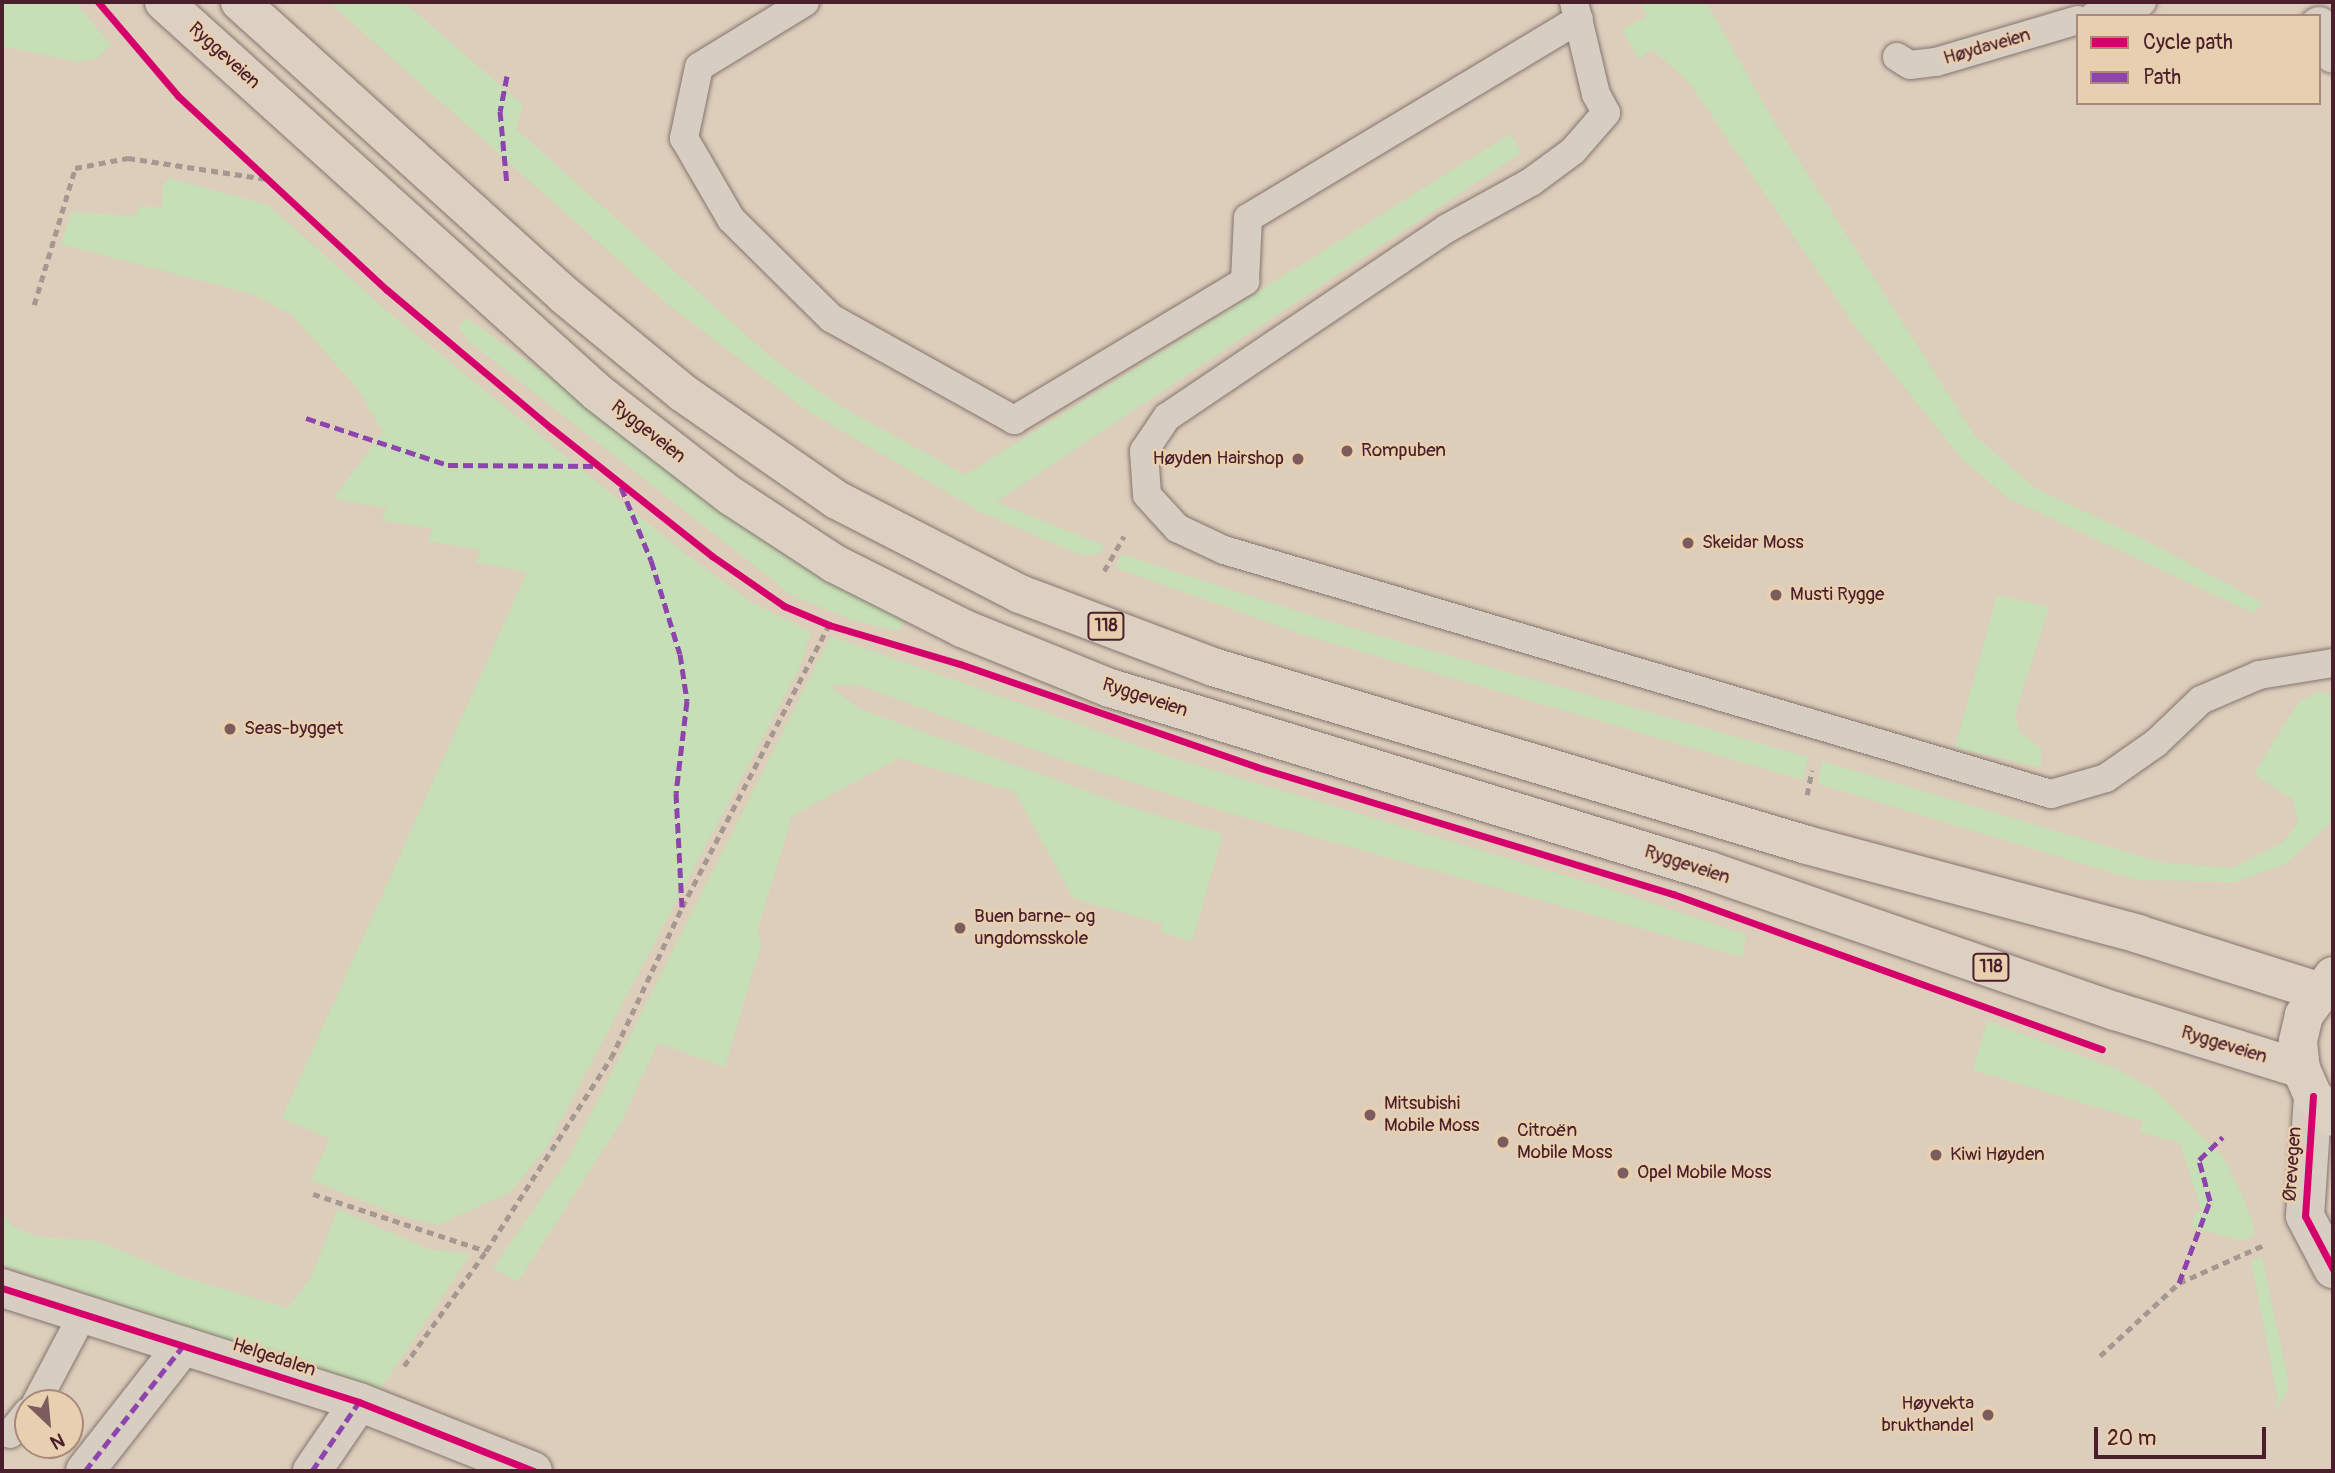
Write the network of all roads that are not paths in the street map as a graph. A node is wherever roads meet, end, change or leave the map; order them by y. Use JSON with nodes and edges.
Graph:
{"nodes":[{"id":1,"x":164,"y":2,"type":"edge"},
{"id":2,"x":240,"y":2,"type":"edge"},
{"id":3,"x":805,"y":2,"type":"edge"},
{"id":4,"x":2142,"y":2,"type":"edge"},
{"id":5,"x":1576,"y":10,"type":"edge"},
{"id":6,"x":2101,"y":14,"type":"edge"},
{"id":7,"x":2076,"y":21,"type":"edge"},
{"id":8,"x":2321,"y":30,"type":"edge"},
{"id":9,"x":2333,"y":54,"type":"edge"},
{"id":10,"x":1897,"y":57,"type":"dead end"},
{"id":11,"x":2333,"y":663,"type":"edge"},
{"id":12,"x":2325,"y":983,"type":"edge"},
{"id":13,"x":2316,"y":1094,"type":"edge"},
{"id":14,"x":2333,"y":1269,"type":"edge"},
{"id":15,"x":2,"y":1288,"type":"edge"},
{"id":16,"x":82,"y":1316,"type":"junction"},
{"id":17,"x":183,"y":1346,"type":"junction"},
{"id":18,"x":43,"y":1389,"type":"edge"},
{"id":19,"x":367,"y":1405,"type":"junction"},
{"id":20,"x":14,"y":1429,"type":"edge"},
{"id":21,"x":10,"y":1434,"type":"dead end"},
{"id":22,"x":520,"y":1469,"type":"edge"},
{"id":23,"x":85,"y":1471,"type":"edge"},
{"id":24,"x":312,"y":1471,"type":"edge"}],
"edges":[{"from":1,"to":13,"type":"main road","name":"Ryggeveien","number":"118"},
{"from":2,"to":12,"type":"main road","number":"118"},
{"from":3,"to":5,"type":"lane"},
{"from":4,"to":6,"type":"lane"},
{"from":5,"to":11,"type":"lane"},
{"from":7,"to":10,"type":"lane","name":"Høydaveien"},
{"from":8,"to":9,"type":"street"},
{"from":12,"to":13,"type":"main road","number":"118"},
{"from":13,"to":14,"type":"street","name":"Ørevegen"},
{"from":15,"to":16,"type":"street","name":"Helgedalen"},
{"from":16,"to":17,"type":"street","name":"Helgedalen"},
{"from":16,"to":18,"type":"lane"},
{"from":17,"to":19,"type":"street","name":"Helgedalen"},
{"from":17,"to":23,"type":"street"},
{"from":19,"to":22,"type":"street","name":"Helgedalen"},
{"from":19,"to":24,"type":"street"},
{"from":20,"to":21,"type":"lane"}]}
